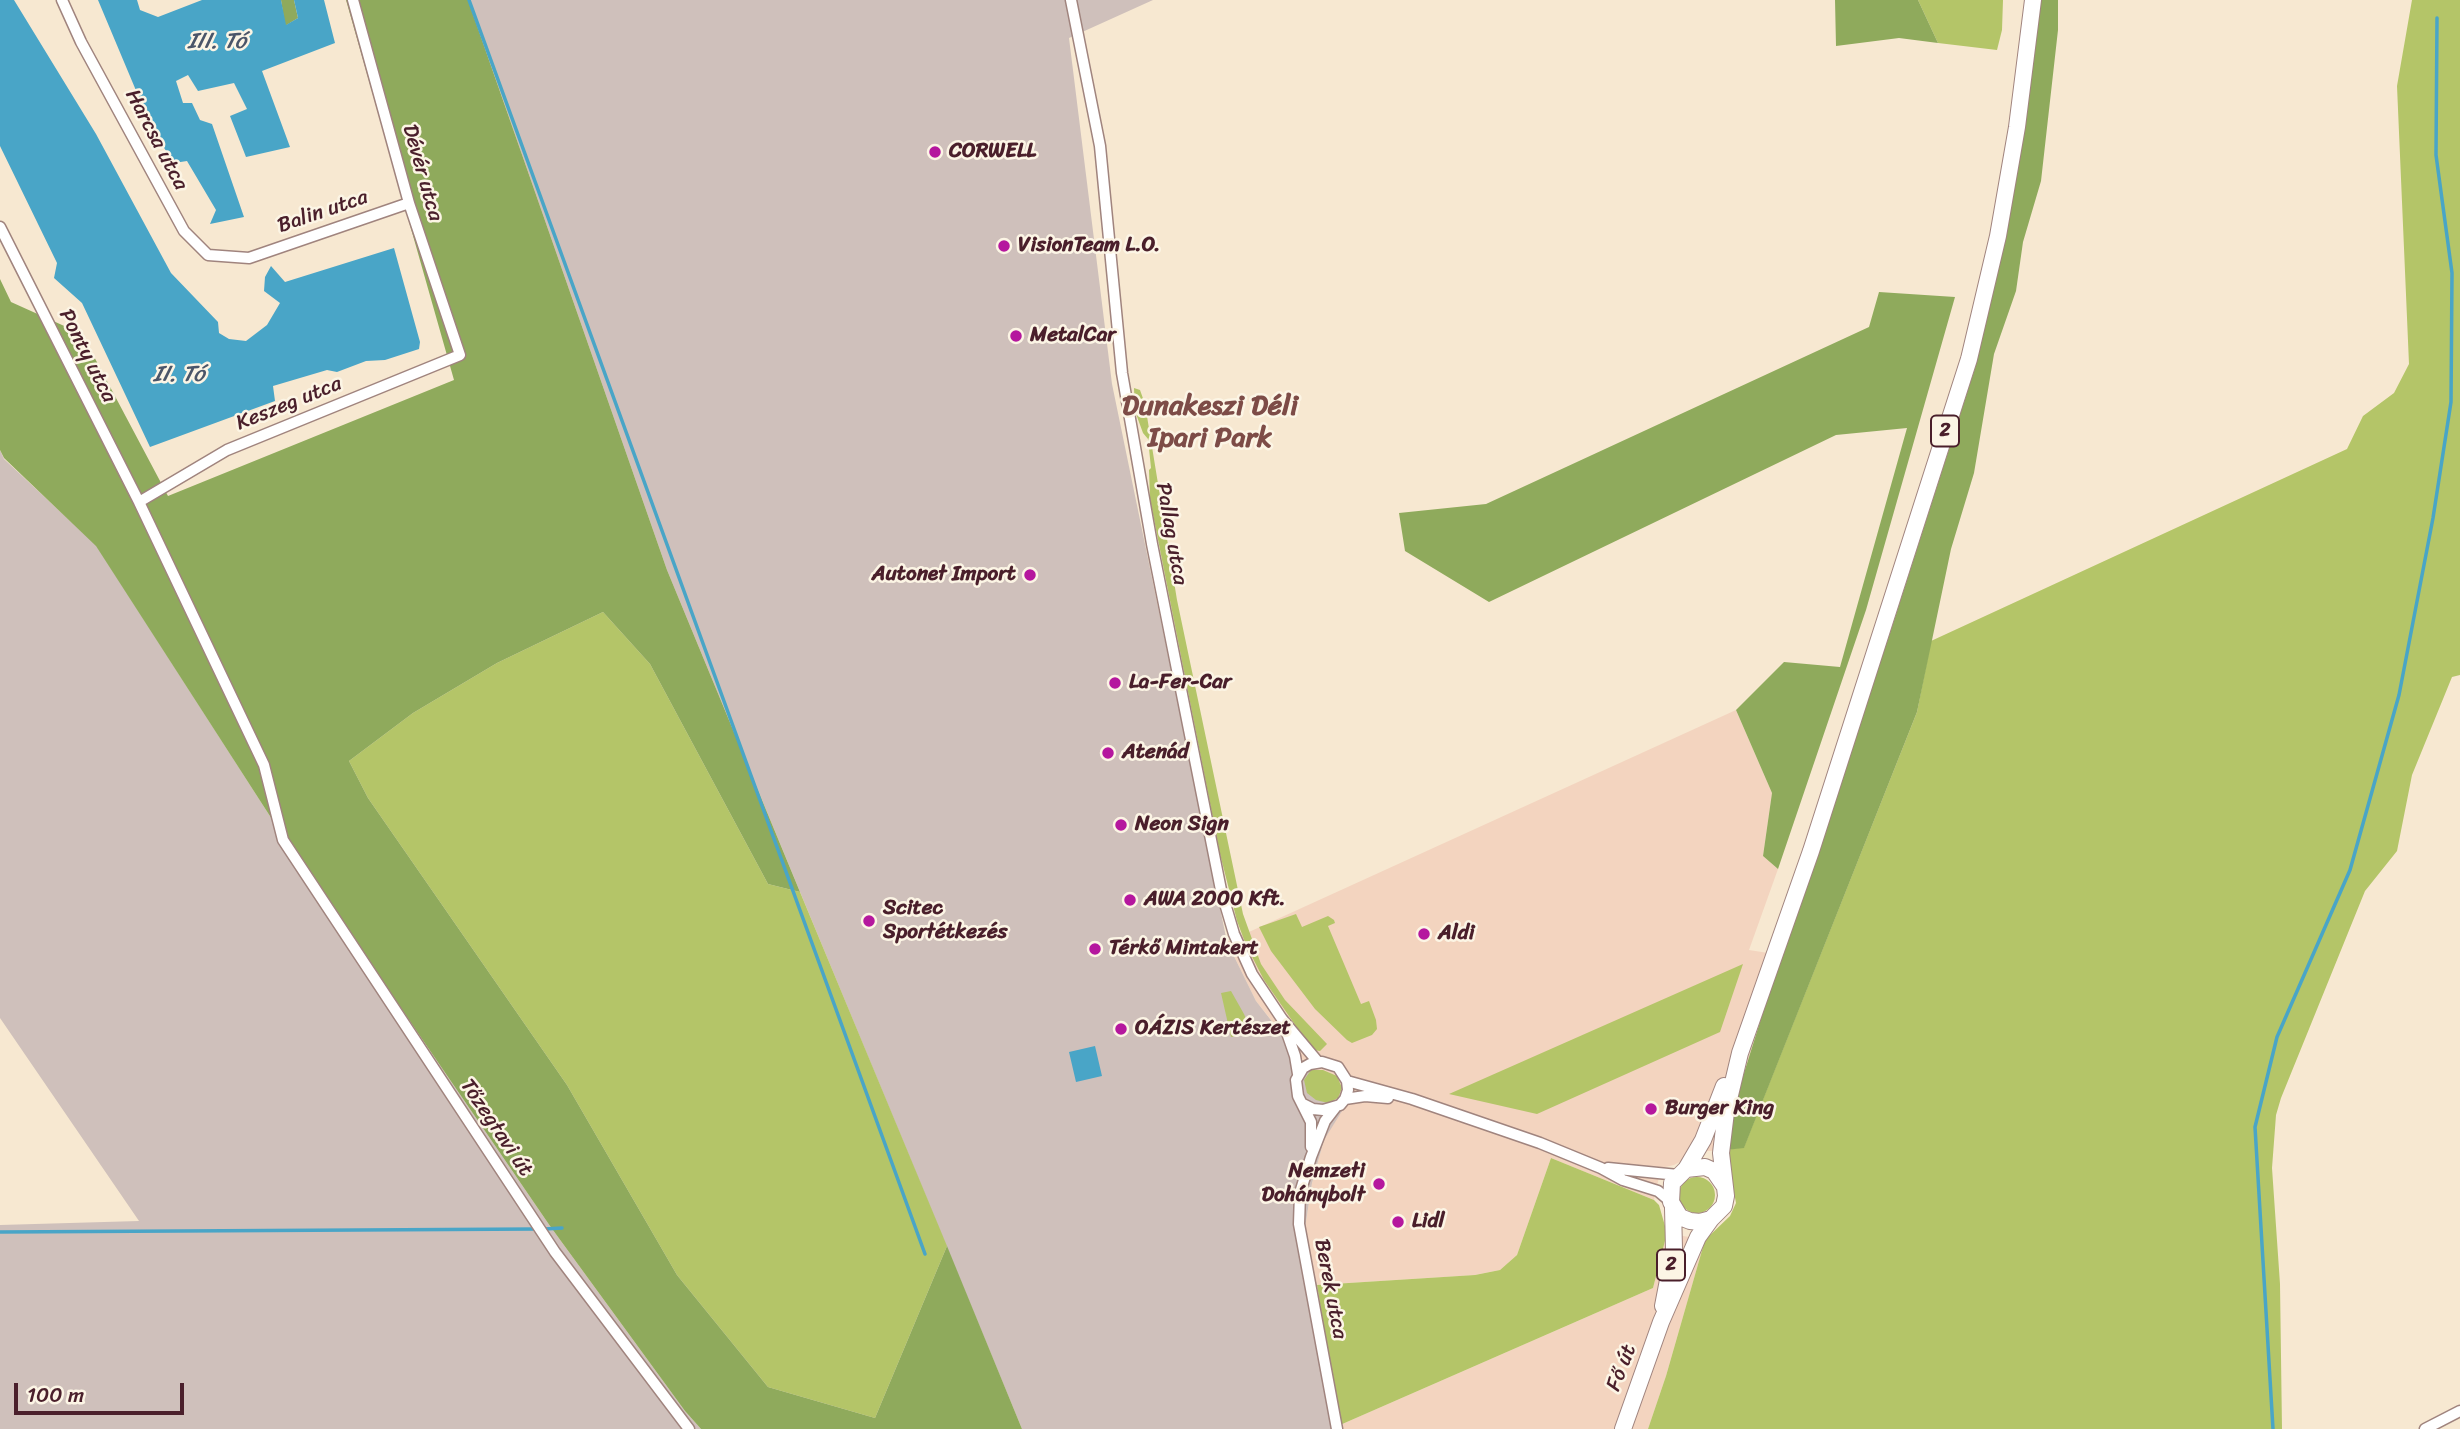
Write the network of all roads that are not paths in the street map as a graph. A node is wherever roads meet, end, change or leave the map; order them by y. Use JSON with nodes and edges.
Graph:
{"nodes":[{"id":1,"x":62,"y":0,"type":"edge"},
{"id":2,"x":353,"y":0,"type":"edge"},
{"id":3,"x":1071,"y":0,"type":"edge"},
{"id":4,"x":2033,"y":0,"type":"edge"},
{"id":5,"x":409,"y":203,"type":"junction"},
{"id":6,"x":0,"y":227,"type":"edge"},
{"id":7,"x":249,"y":258,"type":"joint"},
{"id":8,"x":460,"y":355,"type":"joint"},
{"id":9,"x":139,"y":502,"type":"junction"},
{"id":10,"x":283,"y":840,"type":"joint"},
{"id":11,"x":1282,"y":1019,"type":"junction"},
{"id":12,"x":1740,"y":1053,"type":"junction"},
{"id":13,"x":1318,"y":1062,"type":"junction"},
{"id":14,"x":1298,"y":1074,"type":"junction"},
{"id":15,"x":1347,"y":1081,"type":"junction"},
{"id":16,"x":1345,"y":1099,"type":"junction"},
{"id":17,"x":1412,"y":1099,"type":"junction"},
{"id":18,"x":1303,"y":1104,"type":"junction"},
{"id":19,"x":1335,"y":1108,"type":"junction"},
{"id":20,"x":1311,"y":1157,"type":"junction"},
{"id":21,"x":1601,"y":1168,"type":"junction"},
{"id":22,"x":1682,"y":1172,"type":"junction"},
{"id":23,"x":1725,"y":1187,"type":"junction"},
{"id":24,"x":1672,"y":1205,"type":"junction"},
{"id":25,"x":1711,"y":1219,"type":"junction"},
{"id":26,"x":1661,"y":1322,"type":"junction"},
{"id":27,"x":2460,"y":1411,"type":"edge"},
{"id":28,"x":690,"y":1429,"type":"edge"},
{"id":29,"x":1338,"y":1429,"type":"edge"},
{"id":30,"x":1623,"y":1429,"type":"edge"},
{"id":31,"x":2425,"y":1429,"type":"edge"}],
"edges":[{"from":1,"to":7,"type":"street","name":"Harcsa utca"},
{"from":2,"to":5,"type":"street","name":"Dévér utca"},
{"from":3,"to":11,"type":"street","name":"Pallag utca"},
{"from":4,"to":12,"type":"main road","number":"2"},
{"from":5,"to":7,"type":"street","name":"Balin utca"},
{"from":5,"to":8,"type":"street","name":"Dévér utca"},
{"from":6,"to":9,"type":"street","name":"Ponty utca"},
{"from":8,"to":9,"type":"street","name":"Keszeg utca"},
{"from":9,"to":10,"type":"street","name":"Ponty utca"},
{"from":10,"to":28,"type":"street","name":"Tőzegtavi út"},
{"from":11,"to":13,"type":"street","name":"Pallag utca"},
{"from":11,"to":14,"type":"street","name":"Pallag utca"},
{"from":12,"to":22,"type":"main road","number":"2"},
{"from":12,"to":23,"type":"main road","number":"2"},
{"from":13,"to":14,"type":"street"},
{"from":13,"to":15,"type":"street"},
{"from":14,"to":18,"type":"street"},
{"from":15,"to":16,"type":"street"},
{"from":15,"to":17,"type":"street"},
{"from":16,"to":17,"type":"street"},
{"from":16,"to":19,"type":"street"},
{"from":17,"to":21,"type":"street"},
{"from":18,"to":19,"type":"street"},
{"from":18,"to":20,"type":"street","name":"Berek utca"},
{"from":19,"to":20,"type":"street","name":"Berek utca"},
{"from":20,"to":29,"type":"street","name":"Berek utca"},
{"from":21,"to":22,"type":"street"},
{"from":21,"to":24,"type":"street"},
{"from":22,"to":23,"type":"main road"},
{"from":22,"to":24,"type":"main road","number":"2"},
{"from":23,"to":25,"type":"main road","number":"2"},
{"from":24,"to":25,"type":"main road","number":"2"},
{"from":24,"to":26,"type":"main road","name":"Fő út","number":"2"},
{"from":25,"to":26,"type":"main road","name":"Fő út","number":"2"},
{"from":26,"to":30,"type":"main road","name":"Fő út","number":"2"},
{"from":27,"to":31,"type":"street"}]}
